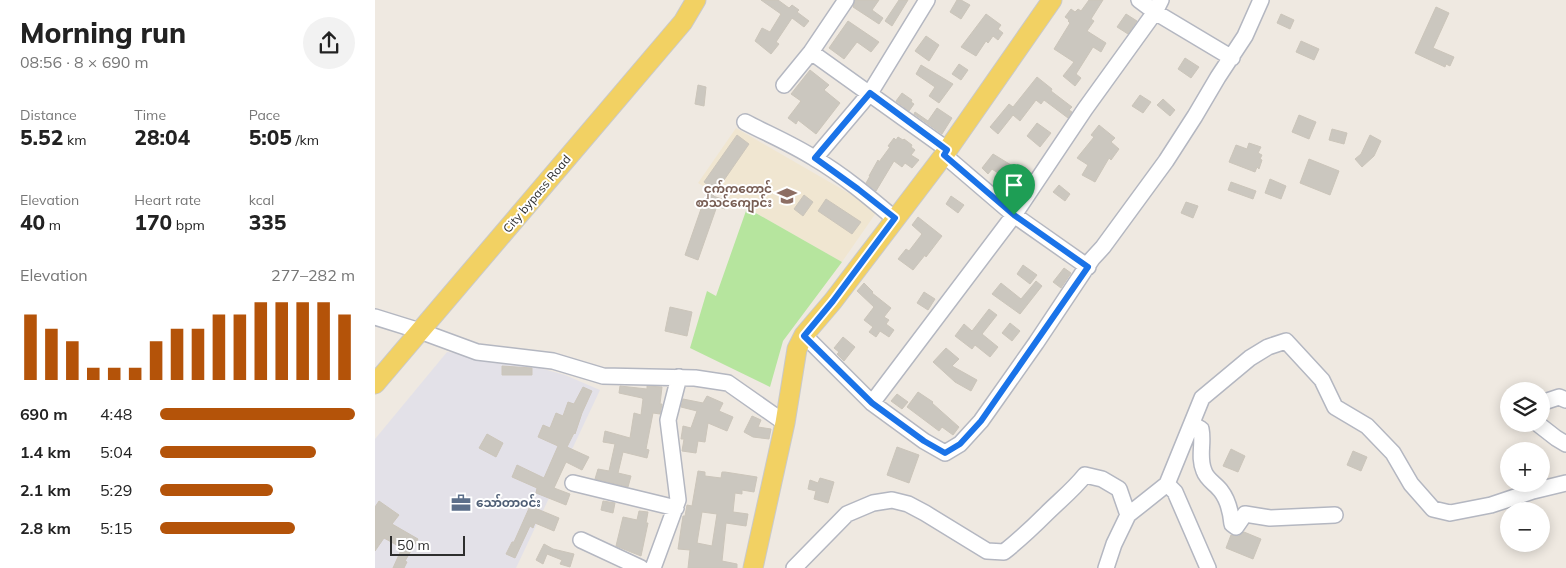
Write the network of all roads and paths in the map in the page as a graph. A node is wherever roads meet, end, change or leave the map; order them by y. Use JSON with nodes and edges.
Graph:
{"nodes":[{"id":1,"x":696,"y":0,"type":"edge"},
{"id":2,"x":846,"y":0,"type":"edge"},
{"id":3,"x":927,"y":0,"type":"edge"},
{"id":4,"x":1052,"y":0,"type":"edge"},
{"id":5,"x":1139,"y":0,"type":"edge"},
{"id":6,"x":1261,"y":0,"type":"edge"},
{"id":7,"x":1158,"y":6,"type":"edge"},
{"id":8,"x":811,"y":52,"type":"junction"},
{"id":9,"x":1232,"y":58,"type":"junction"},
{"id":10,"x":784,"y":85,"type":"dead end"},
{"id":11,"x":870,"y":93,"type":"junction"},
{"id":12,"x":745,"y":122,"type":"dead end"},
{"id":13,"x":946,"y":152,"type":"junction"},
{"id":14,"x":815,"y":158,"type":"junction"},
{"id":15,"x":1014,"y":215,"type":"junction"},
{"id":16,"x":895,"y":218,"type":"junction"},
{"id":17,"x":1088,"y":267,"type":"junction"},
{"id":18,"x":375,"y":317,"type":"edge"},
{"id":19,"x":421,"y":331,"type":"junction"},
{"id":20,"x":804,"y":336,"type":"junction"},
{"id":21,"x":679,"y":377,"type":"junction"},
{"id":22,"x":375,"y":384,"type":"edge"},
{"id":23,"x":1550,"y":400,"type":"edge"},
{"id":24,"x":1566,"y":400,"type":"edge"},
{"id":25,"x":872,"y":403,"type":"junction"},
{"id":26,"x":785,"y":423,"type":"junction"},
{"id":27,"x":1192,"y":424,"type":"junction"},
{"id":28,"x":1548,"y":432,"type":"edge"},
{"id":29,"x":1566,"y":444,"type":"edge"},
{"id":30,"x":573,"y":483,"type":"dead end"},
{"id":31,"x":1566,"y":483,"type":"edge"},
{"id":32,"x":1167,"y":484,"type":"junction"},
{"id":33,"x":676,"y":508,"type":"junction"},
{"id":34,"x":1129,"y":515,"type":"junction"},
{"id":35,"x":1335,"y":515,"type":"dead end"},
{"id":36,"x":581,"y":540,"type":"dead end"},
{"id":37,"x":641,"y":568,"type":"edge"},
{"id":38,"x":653,"y":568,"type":"edge"},
{"id":39,"x":753,"y":568,"type":"edge"},
{"id":40,"x":794,"y":568,"type":"edge"},
{"id":41,"x":1107,"y":568,"type":"edge"},
{"id":42,"x":1208,"y":568,"type":"edge"}],
"edges":[{"from":1,"to":19,"type":"main road","name":"City bypass Road"},
{"from":2,"to":8,"type":"street"},
{"from":3,"to":11,"type":"street"},
{"from":4,"to":13,"type":"main road"},
{"from":5,"to":7,"type":"street"},
{"from":6,"to":9,"type":"street"},
{"from":7,"to":9,"type":"street"},
{"from":7,"to":15,"type":"street"},
{"from":8,"to":10,"type":"street"},
{"from":8,"to":11,"type":"street"},
{"from":9,"to":17,"type":"street"},
{"from":11,"to":13,"type":"street"},
{"from":11,"to":14,"type":"street"},
{"from":12,"to":14,"type":"street"},
{"from":13,"to":15,"type":"street"},
{"from":13,"to":16,"type":"main road"},
{"from":14,"to":16,"type":"street"},
{"from":15,"to":17,"type":"street"},
{"from":15,"to":25,"type":"street"},
{"from":16,"to":20,"type":"main road"},
{"from":17,"to":25,"type":"street"},
{"from":18,"to":19,"type":"street"},
{"from":19,"to":21,"type":"street"},
{"from":19,"to":22,"type":"main road","name":"City bypass Road"},
{"from":20,"to":25,"type":"street"},
{"from":20,"to":26,"type":"main road"},
{"from":21,"to":26,"type":"street"},
{"from":21,"to":33,"type":"street"},
{"from":23,"to":24,"type":"street"},
{"from":26,"to":39,"type":"main road"},
{"from":27,"to":31,"type":"street"},
{"from":27,"to":32,"type":"street"},
{"from":27,"to":35,"type":"street"},
{"from":28,"to":29,"type":"street"},
{"from":30,"to":33,"type":"street"},
{"from":32,"to":34,"type":"street"},
{"from":32,"to":42,"type":"street"},
{"from":33,"to":38,"type":"street"},
{"from":34,"to":40,"type":"street"},
{"from":34,"to":41,"type":"street"},
{"from":36,"to":37,"type":"street"}]}
